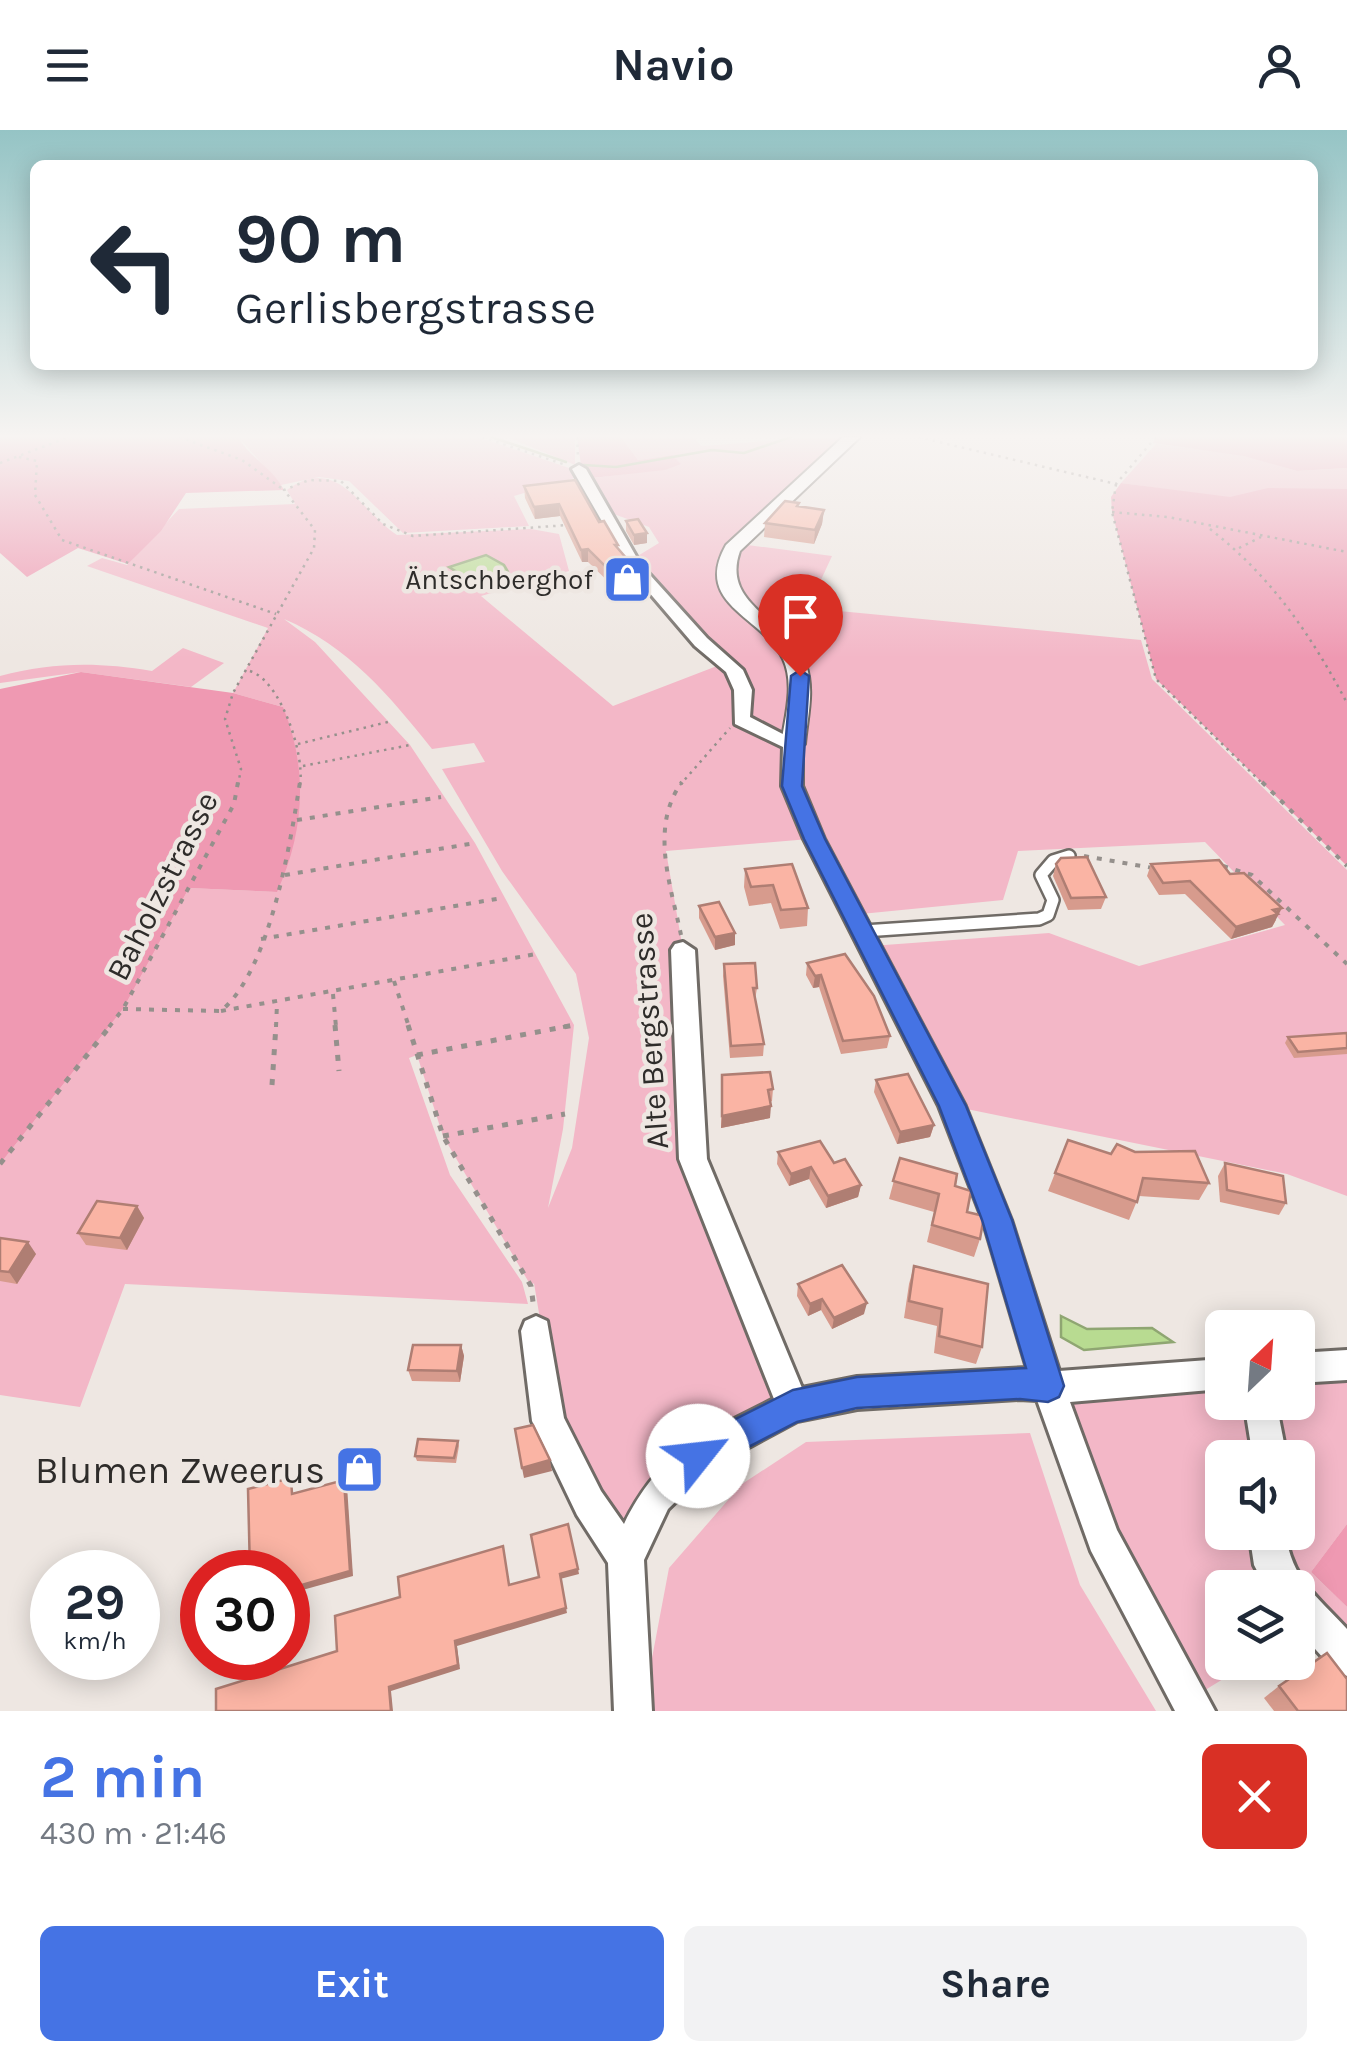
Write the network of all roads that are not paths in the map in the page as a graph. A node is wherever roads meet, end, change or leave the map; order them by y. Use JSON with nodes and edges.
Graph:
{"nodes":[{"id":1,"x":602,"y":511,"type":"edge"},
{"id":2,"x":773,"y":511,"type":"edge"},
{"id":3,"x":792,"y":744,"type":"junction"},
{"id":4,"x":1069,"y":856,"type":"edge"},
{"id":5,"x":864,"y":931,"type":"junction"},
{"id":6,"x":683,"y":950,"type":"road end"},
{"id":7,"x":536,"y":1331,"type":"road end"},
{"id":8,"x":1347,"y":1365,"type":"edge"},
{"id":9,"x":1315,"y":1367,"type":"edge"},
{"id":10,"x":1205,"y":1375,"type":"edge"},
{"id":11,"x":1048,"y":1386,"type":"junction"},
{"id":12,"x":793,"y":1406,"type":"junction"},
{"id":13,"x":626,"y":1558,"type":"junction"},
{"id":14,"x":1315,"y":1621,"type":"edge"},
{"id":15,"x":1347,"y":1658,"type":"edge"},
{"id":16,"x":633,"y":1711,"type":"edge"},
{"id":17,"x":1196,"y":1711,"type":"edge"}],
"edges":[{"from":1,"to":3,"type":"street"},
{"from":2,"to":3,"type":"street"},
{"from":3,"to":5,"type":"street"},
{"from":4,"to":5,"type":"lane"},
{"from":5,"to":11,"type":"street"},
{"from":6,"to":12,"type":"street","name":"Alte Bergstrasse"},
{"from":7,"to":13,"type":"street"},
{"from":8,"to":9,"type":"street"},
{"from":10,"to":11,"type":"street"},
{"from":11,"to":12,"type":"street"},
{"from":11,"to":17,"type":"street"},
{"from":12,"to":13,"type":"street"},
{"from":13,"to":16,"type":"street"},
{"from":14,"to":15,"type":"street"}]}
